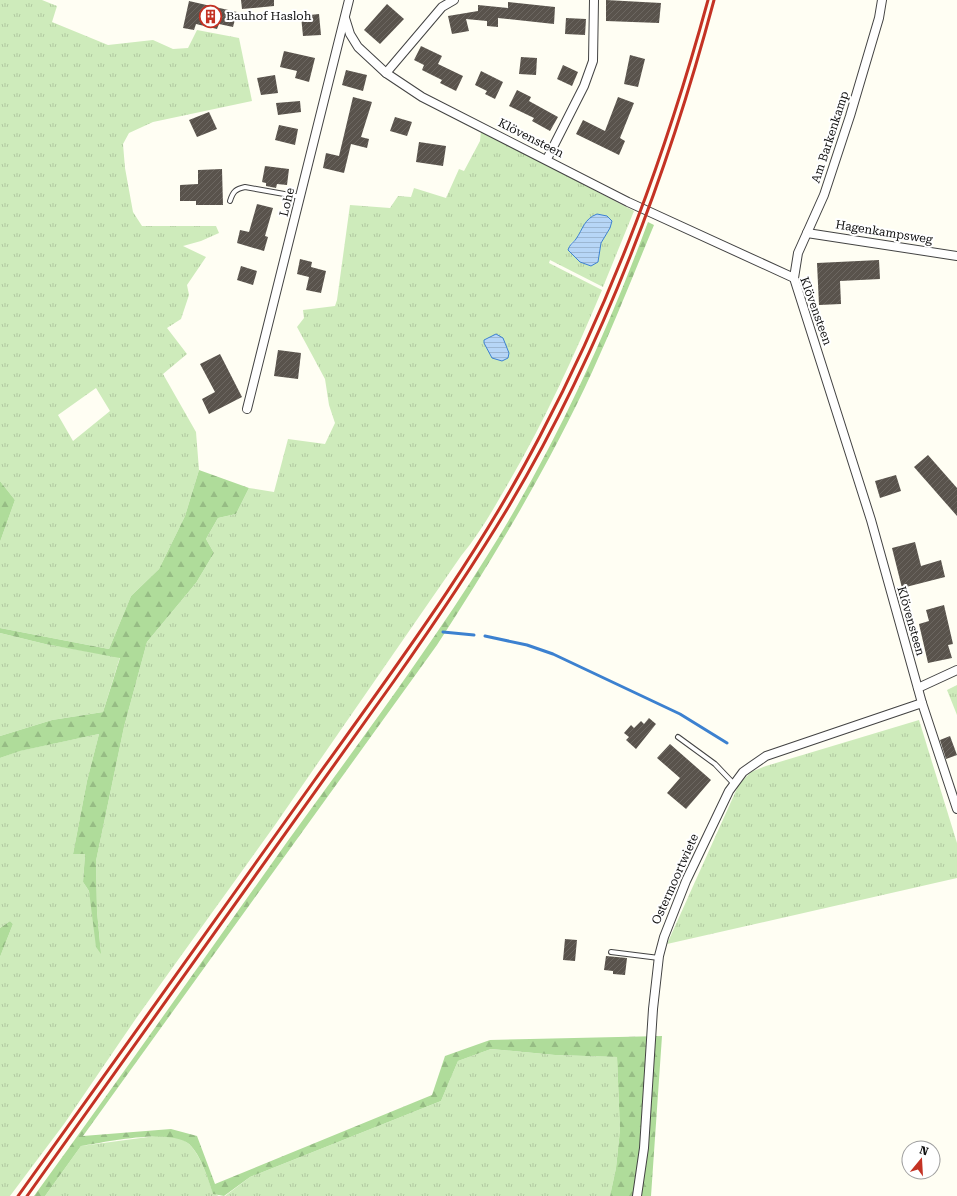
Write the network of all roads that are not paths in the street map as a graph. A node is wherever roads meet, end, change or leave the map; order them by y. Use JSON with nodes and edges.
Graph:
{"nodes":[{"id":1,"x":349,"y":0,"type":"edge"},
{"id":2,"x":454,"y":0,"type":"edge"},
{"id":3,"x":594,"y":0,"type":"edge"},
{"id":4,"x":882,"y":0,"type":"edge"},
{"id":5,"x":345,"y":18,"type":"junction"},
{"id":6,"x":386,"y":73,"type":"junction"},
{"id":7,"x":547,"y":159,"type":"junction"},
{"id":8,"x":301,"y":197,"type":"junction"},
{"id":9,"x":230,"y":201,"type":"dead end"},
{"id":10,"x":807,"y":233,"type":"junction"},
{"id":11,"x":957,"y":256,"type":"edge"},
{"id":12,"x":794,"y":278,"type":"junction"},
{"id":13,"x":247,"y":409,"type":"dead end"},
{"id":14,"x":957,"y":670,"type":"edge"},
{"id":15,"x":918,"y":688,"type":"junction"},
{"id":16,"x":922,"y":703,"type":"junction"},
{"id":17,"x":678,"y":737,"type":"dead end"},
{"id":18,"x":734,"y":784,"type":"junction"},
{"id":19,"x":957,"y":809,"type":"edge"},
{"id":20,"x":611,"y":952,"type":"dead end"},
{"id":21,"x":659,"y":958,"type":"junction"},
{"id":22,"x":637,"y":1196,"type":"edge"}],
"edges":[{"from":1,"to":5,"type":"street","name":"Lohe"},
{"from":2,"to":6,"type":"street"},
{"from":3,"to":7,"type":"street"},
{"from":4,"to":10,"type":"street","name":"Am Barkenkamp"},
{"from":5,"to":6,"type":"street","name":"Klövensteen"},
{"from":5,"to":8,"type":"street","name":"Lohe"},
{"from":6,"to":7,"type":"street","name":"Klövensteen"},
{"from":7,"to":12,"type":"street","name":"Klövensteen"},
{"from":8,"to":9,"type":"lane"},
{"from":8,"to":13,"type":"street","name":"Lohe"},
{"from":10,"to":11,"type":"street","name":"Hagenkampsweg"},
{"from":10,"to":12,"type":"street","name":"Am Barkenkamp"},
{"from":12,"to":15,"type":"street","name":"Klövensteen"},
{"from":14,"to":15,"type":"street"},
{"from":15,"to":16,"type":"street","name":"Klövensteen"},
{"from":16,"to":18,"type":"street","name":"Ostermoortwiete"},
{"from":16,"to":19,"type":"street","name":"Klövensteen"},
{"from":17,"to":18,"type":"lane"},
{"from":18,"to":21,"type":"street","name":"Ostermoortwiete"},
{"from":20,"to":21,"type":"lane"},
{"from":21,"to":22,"type":"street","name":"Ostermoortwiete"}]}
